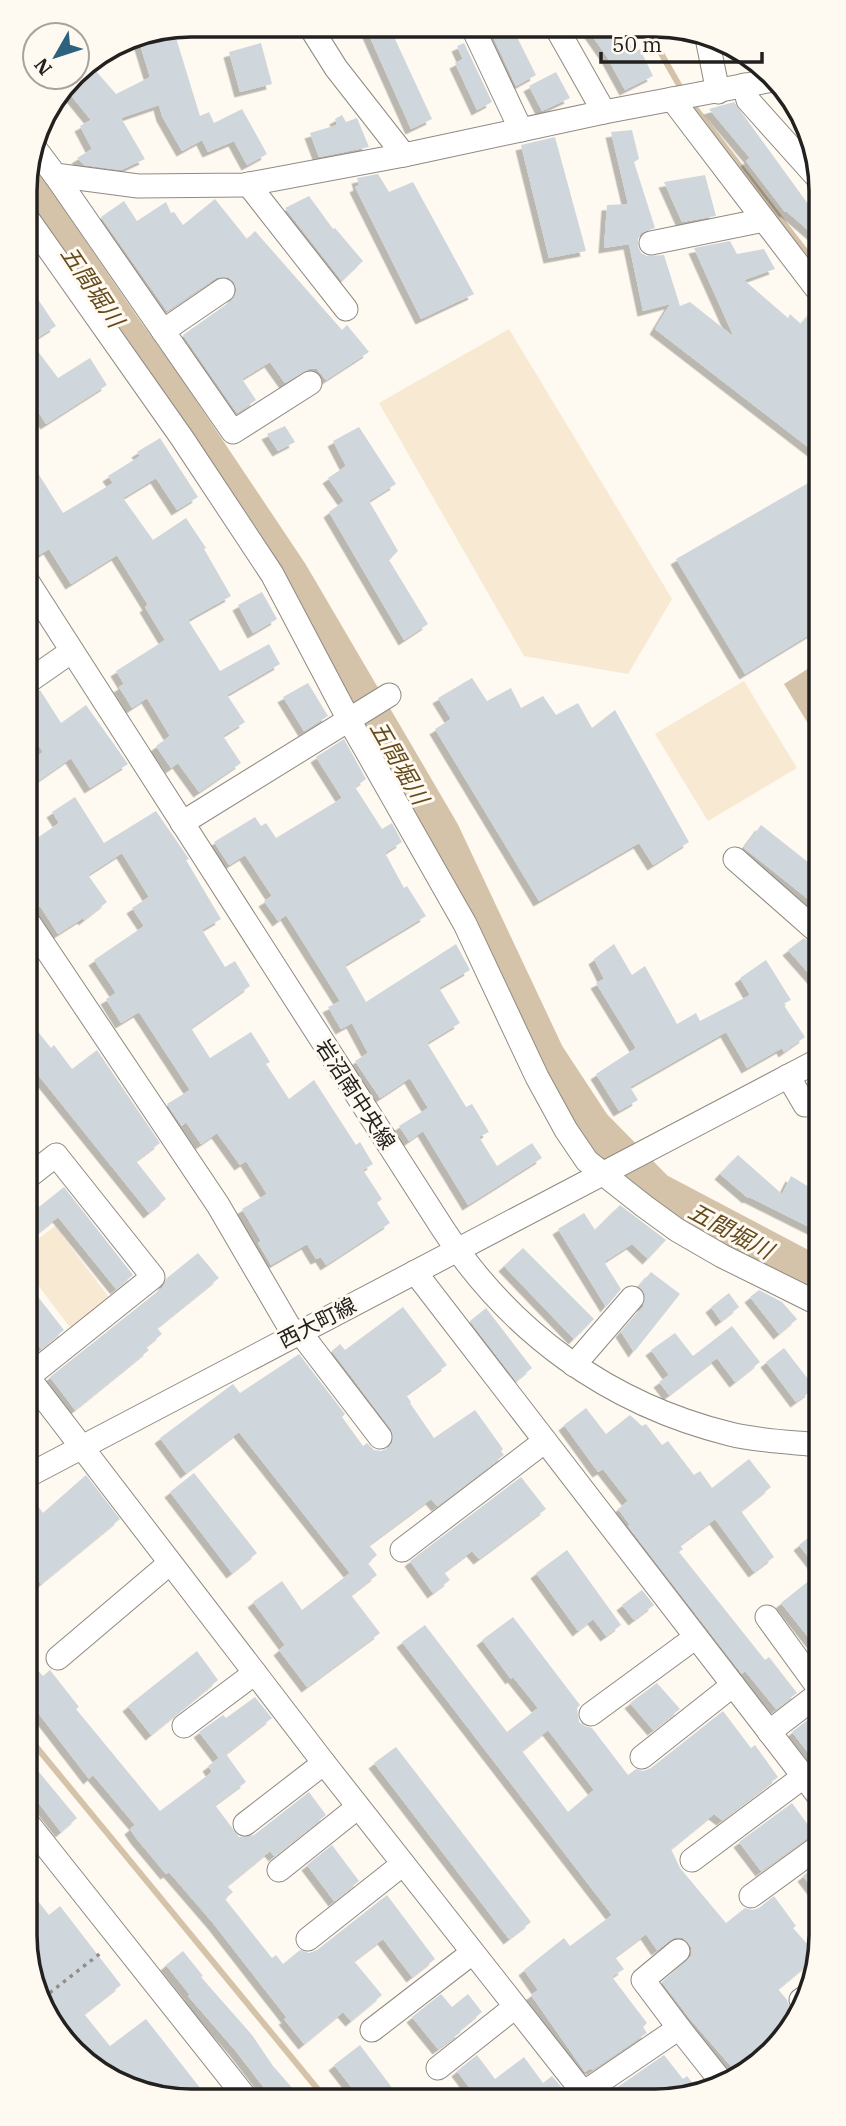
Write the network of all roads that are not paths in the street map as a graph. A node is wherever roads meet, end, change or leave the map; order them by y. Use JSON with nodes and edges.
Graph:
{"nodes":[{"id":1,"x":323,"y":37,"type":"edge"},
{"id":2,"x":477,"y":37,"type":"edge"},
{"id":3,"x":562,"y":37,"type":"edge"},
{"id":4,"x":709,"y":47,"type":"edge"},
{"id":5,"x":764,"y":82,"type":"edge"},
{"id":6,"x":744,"y":85,"type":"junction"},
{"id":7,"x":718,"y":92,"type":"junction"},
{"id":8,"x":681,"y":97,"type":"junction"},
{"id":9,"x":604,"y":112,"type":"junction"},
{"id":10,"x":521,"y":130,"type":"junction"},
{"id":11,"x":404,"y":155,"type":"junction"},
{"id":12,"x":41,"y":156,"type":"edge"},
{"id":13,"x":807,"y":166,"type":"edge"},
{"id":14,"x":55,"y":175,"type":"junction"},
{"id":15,"x":248,"y":184,"type":"junction"},
{"id":16,"x":764,"y":220,"type":"junction"},
{"id":17,"x":37,"y":232,"type":"edge"},
{"id":18,"x":651,"y":243,"type":"dead end"},
{"id":19,"x":809,"y":279,"type":"edge"},
{"id":20,"x":223,"y":290,"type":"dead end"},
{"id":21,"x":346,"y":309,"type":"dead end"},
{"id":22,"x":163,"y":331,"type":"junction"},
{"id":23,"x":310,"y":383,"type":"dead end"},
{"id":24,"x":37,"y":596,"type":"edge"},
{"id":25,"x":72,"y":651,"type":"junction"},
{"id":26,"x":37,"y":675,"type":"edge"},
{"id":27,"x":389,"y":695,"type":"dead end"},
{"id":28,"x":351,"y":719,"type":"junction"},
{"id":29,"x":182,"y":823,"type":"junction"},
{"id":30,"x":735,"y":859,"type":"dead end"},
{"id":31,"x":809,"y":924,"type":"edge"},
{"id":32,"x":37,"y":935,"type":"edge"},
{"id":33,"x":809,"y":1065,"type":"edge"},
{"id":34,"x":788,"y":1076,"type":"junction"},
{"id":35,"x":809,"y":1104,"type":"edge"},
{"id":36,"x":37,"y":1170,"type":"edge"},
{"id":37,"x":603,"y":1172,"type":"junction"},
{"id":38,"x":456,"y":1250,"type":"junction"},
{"id":39,"x":415,"y":1272,"type":"junction"},
{"id":40,"x":632,"y":1298,"type":"dead end"},
{"id":41,"x":809,"y":1299,"type":"edge"},
{"id":42,"x":296,"y":1333,"type":"junction"},
{"id":43,"x":574,"y":1365,"type":"junction"},
{"id":44,"x":37,"y":1370,"type":"edge"},
{"id":45,"x":37,"y":1389,"type":"edge"},
{"id":46,"x":380,"y":1437,"type":"dead end"},
{"id":47,"x":545,"y":1441,"type":"junction"},
{"id":48,"x":809,"y":1444,"type":"edge"},
{"id":49,"x":82,"y":1447,"type":"junction"},
{"id":50,"x":37,"y":1471,"type":"edge"},
{"id":51,"x":402,"y":1550,"type":"dead end"},
{"id":52,"x":170,"y":1563,"type":"junction"},
{"id":53,"x":767,"y":1616,"type":"dead end"},
{"id":54,"x":696,"y":1637,"type":"junction"},
{"id":55,"x":58,"y":1658,"type":"dead end"},
{"id":56,"x":255,"y":1673,"type":"junction"},
{"id":57,"x":809,"y":1675,"type":"edge"},
{"id":58,"x":733,"y":1685,"type":"junction"},
{"id":59,"x":809,"y":1700,"type":"edge"},
{"id":60,"x":591,"y":1714,"type":"dead end"},
{"id":61,"x":184,"y":1726,"type":"dead end"},
{"id":62,"x":769,"y":1732,"type":"junction"},
{"id":63,"x":642,"y":1757,"type":"dead end"},
{"id":64,"x":324,"y":1763,"type":"junction"},
{"id":65,"x":803,"y":1777,"type":"junction"},
{"id":66,"x":809,"y":1784,"type":"edge"},
{"id":67,"x":358,"y":1807,"type":"junction"},
{"id":68,"x":244,"y":1824,"type":"dead end"},
{"id":69,"x":37,"y":1835,"type":"edge"},
{"id":70,"x":809,"y":1854,"type":"edge"},
{"id":71,"x":692,"y":1860,"type":"dead end"},
{"id":72,"x":402,"y":1864,"type":"junction"},
{"id":73,"x":279,"y":1870,"type":"dead end"},
{"id":74,"x":751,"y":1896,"type":"dead end"},
{"id":75,"x":308,"y":1939,"type":"dead end"},
{"id":76,"x":678,"y":1951,"type":"dead end"},
{"id":77,"x":472,"y":1953,"type":"junction"},
{"id":78,"x":515,"y":2007,"type":"junction"},
{"id":79,"x":679,"y":2028,"type":"junction"},
{"id":80,"x":372,"y":2030,"type":"dead end"},
{"id":81,"x":438,"y":2068,"type":"dead end"},
{"id":82,"x":717,"y":2076,"type":"edge"},
{"id":83,"x":239,"y":2089,"type":"edge"},
{"id":84,"x":578,"y":2089,"type":"edge"},
{"id":85,"x":592,"y":2089,"type":"edge"}],
"edges":[{"from":1,"to":11,"type":"street"},
{"from":2,"to":10,"type":"street"},
{"from":3,"to":9,"type":"street"},
{"from":4,"to":7,"type":"street"},
{"from":5,"to":6,"type":"street"},
{"from":6,"to":7,"type":"street"},
{"from":6,"to":13,"type":"street"},
{"from":7,"to":8,"type":"street"},
{"from":8,"to":9,"type":"street"},
{"from":8,"to":16,"type":"street"},
{"from":9,"to":10,"type":"street"},
{"from":10,"to":11,"type":"street"},
{"from":11,"to":15,"type":"street"},
{"from":12,"to":14,"type":"street"},
{"from":14,"to":15,"type":"street"},
{"from":14,"to":22,"type":"street"},
{"from":15,"to":21,"type":"street"},
{"from":16,"to":18,"type":"street"},
{"from":16,"to":19,"type":"street"},
{"from":17,"to":28,"type":"street"},
{"from":20,"to":22,"type":"street"},
{"from":22,"to":23,"type":"street"},
{"from":24,"to":25,"type":"street","name":"岩沼南中央線"},
{"from":25,"to":26,"type":"street"},
{"from":25,"to":29,"type":"street","name":"岩沼南中央線"},
{"from":27,"to":28,"type":"street"},
{"from":28,"to":29,"type":"street"},
{"from":28,"to":37,"type":"street"},
{"from":29,"to":38,"type":"street","name":"岩沼南中央線"},
{"from":30,"to":31,"type":"street"},
{"from":32,"to":42,"type":"street"},
{"from":33,"to":34,"type":"street"},
{"from":34,"to":35,"type":"street"},
{"from":34,"to":37,"type":"street","name":"西大町線"},
{"from":36,"to":44,"type":"street"},
{"from":37,"to":38,"type":"street","name":"西大町線"},
{"from":37,"to":41,"type":"street"},
{"from":38,"to":39,"type":"street","name":"西大町線"},
{"from":38,"to":43,"type":"street","name":"岩沼南中央線"},
{"from":39,"to":42,"type":"street","name":"西大町線"},
{"from":39,"to":47,"type":"street"},
{"from":40,"to":43,"type":"street"},
{"from":42,"to":46,"type":"street"},
{"from":42,"to":49,"type":"street","name":"西大町線"},
{"from":43,"to":48,"type":"street","name":"岩沼南中央線"},
{"from":45,"to":49,"type":"street"},
{"from":47,"to":51,"type":"street"},
{"from":47,"to":54,"type":"street"},
{"from":49,"to":50,"type":"street","name":"西大町線"},
{"from":49,"to":52,"type":"street"},
{"from":52,"to":55,"type":"street"},
{"from":52,"to":56,"type":"street"},
{"from":53,"to":57,"type":"street"},
{"from":54,"to":58,"type":"street"},
{"from":54,"to":60,"type":"street"},
{"from":56,"to":61,"type":"street"},
{"from":56,"to":64,"type":"street"},
{"from":58,"to":62,"type":"street"},
{"from":58,"to":63,"type":"street"},
{"from":59,"to":62,"type":"street"},
{"from":62,"to":65,"type":"street"},
{"from":64,"to":67,"type":"street"},
{"from":64,"to":68,"type":"street"},
{"from":65,"to":66,"type":"street"},
{"from":65,"to":71,"type":"street"},
{"from":67,"to":72,"type":"street"},
{"from":67,"to":73,"type":"street"},
{"from":69,"to":83,"type":"street"},
{"from":70,"to":74,"type":"street"},
{"from":72,"to":75,"type":"street"},
{"from":72,"to":77,"type":"street"},
{"from":76,"to":79,"type":"street"},
{"from":77,"to":78,"type":"street"},
{"from":77,"to":80,"type":"street"},
{"from":78,"to":81,"type":"street"},
{"from":78,"to":84,"type":"street"},
{"from":79,"to":82,"type":"street"},
{"from":79,"to":85,"type":"street"}]}
